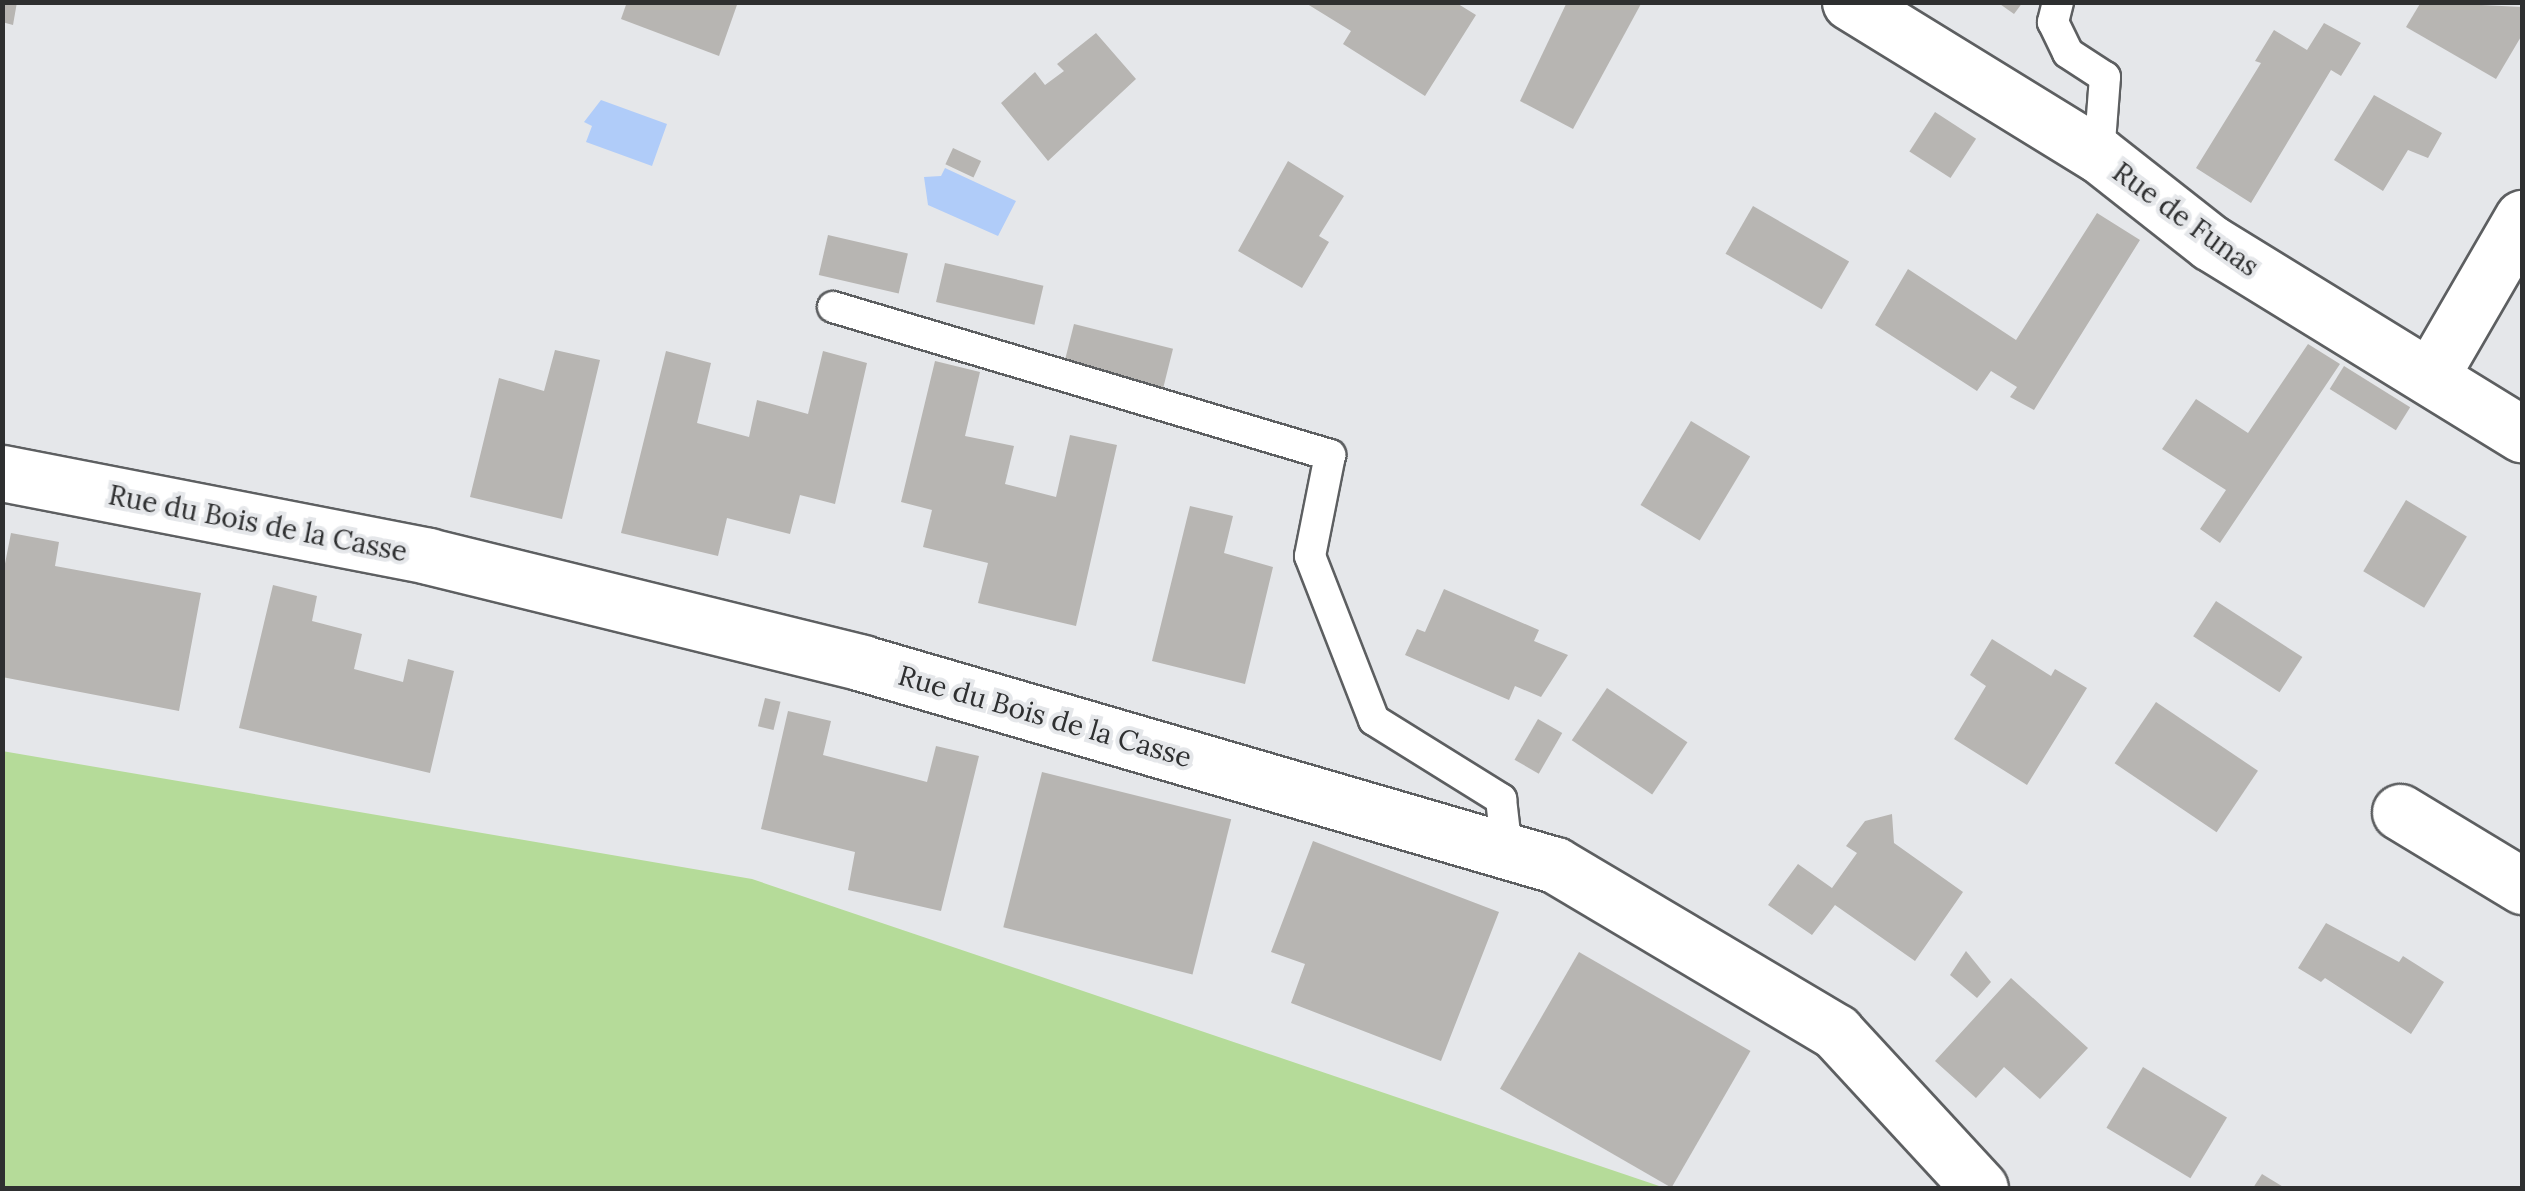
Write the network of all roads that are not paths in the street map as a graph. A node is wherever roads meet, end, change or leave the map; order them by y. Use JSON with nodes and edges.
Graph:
{"nodes":[{"id":1,"x":1850,"y":2,"type":"edge"},
{"id":2,"x":2058,"y":2,"type":"edge"},
{"id":3,"x":2099,"y":156,"type":"junction"},
{"id":4,"x":2522,"y":218,"type":"edge"},
{"id":5,"x":833,"y":307,"type":"dead end"},
{"id":6,"x":2430,"y":376,"type":"junction"},
{"id":7,"x":2522,"y":434,"type":"edge"},
{"id":8,"x":2,"y":474,"type":"edge"},
{"id":9,"x":2400,"y":812,"type":"dead end"},
{"id":10,"x":1507,"y":851,"type":"junction"},
{"id":11,"x":2522,"y":886,"type":"edge"},
{"id":12,"x":1980,"y":1188,"type":"edge"}],
"edges":[{"from":1,"to":3,"type":"street","name":"Rue de Funas"},
{"from":2,"to":3,"type":"lane"},
{"from":3,"to":6,"type":"street","name":"Rue de Funas"},
{"from":4,"to":6,"type":"street"},
{"from":5,"to":10,"type":"lane"},
{"from":6,"to":7,"type":"street","name":"Rue de Funas"},
{"from":8,"to":10,"type":"street","name":"Rue du Bois de la Casse"},
{"from":9,"to":11,"type":"street"},
{"from":10,"to":12,"type":"street","name":"Rue du Bois de la Casse"}]}
